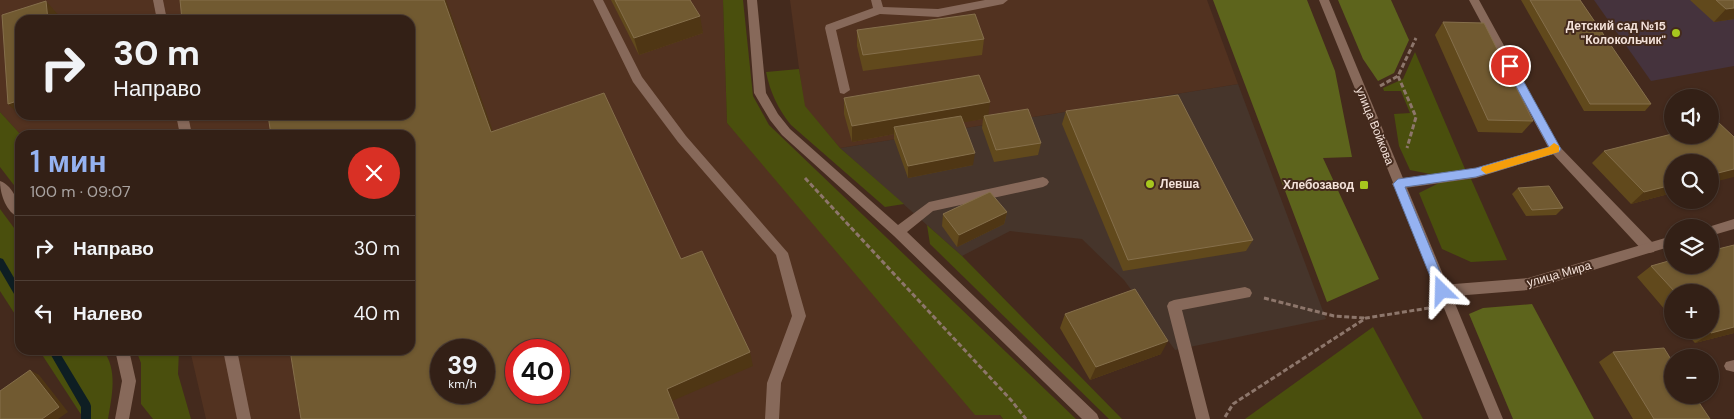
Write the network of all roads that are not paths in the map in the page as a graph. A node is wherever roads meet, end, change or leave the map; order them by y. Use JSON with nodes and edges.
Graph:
{"nodes":[{"id":1,"x":158,"y":0,"type":"edge"},
{"id":2,"x":598,"y":0,"type":"edge"},
{"id":3,"x":752,"y":0,"type":"edge"},
{"id":4,"x":1003,"y":0,"type":"edge"},
{"id":5,"x":1324,"y":0,"type":"edge"},
{"id":6,"x":1474,"y":0,"type":"edge"},
{"id":7,"x":878,"y":5,"type":"edge"},
{"id":8,"x":161,"y":15,"type":"edge"},
{"id":9,"x":844,"y":90,"type":"dead end"},
{"id":10,"x":1555,"y":149,"type":"junction"},
{"id":11,"x":1043,"y":182,"type":"dead end"},
{"id":12,"x":1398,"y":184,"type":"junction"},
{"id":13,"x":0,"y":186,"type":"edge"},
{"id":14,"x":15,"y":206,"type":"edge"},
{"id":15,"x":1734,"y":224,"type":"edge"},
{"id":16,"x":1719,"y":228,"type":"edge"},
{"id":17,"x":898,"y":232,"type":"junction"},
{"id":18,"x":1664,"y":243,"type":"edge"},
{"id":19,"x":1649,"y":248,"type":"junction"},
{"id":20,"x":1442,"y":291,"type":"junction"},
{"id":21,"x":1244,"y":293,"type":"road end"},
{"id":22,"x":123,"y":355,"type":"edge"},
{"id":23,"x":231,"y":355,"type":"edge"},
{"id":24,"x":124,"y":418,"type":"edge"},
{"id":25,"x":244,"y":419,"type":"edge"},
{"id":26,"x":772,"y":419,"type":"edge"},
{"id":27,"x":1092,"y":419,"type":"edge"},
{"id":28,"x":1203,"y":419,"type":"edge"},
{"id":29,"x":1496,"y":419,"type":"edge"}],
"edges":[{"from":1,"to":8,"type":"street"},
{"from":2,"to":26,"type":"street"},
{"from":3,"to":17,"type":"street"},
{"from":4,"to":7,"type":"street"},
{"from":5,"to":12,"type":"street","name":"улица Войкова"},
{"from":6,"to":10,"type":"street"},
{"from":7,"to":9,"type":"street"},
{"from":10,"to":12,"type":"street"},
{"from":10,"to":19,"type":"street"},
{"from":11,"to":17,"type":"street"},
{"from":12,"to":20,"type":"street","name":"улица Войкова"},
{"from":13,"to":14,"type":"street"},
{"from":15,"to":16,"type":"street"},
{"from":17,"to":27,"type":"street"},
{"from":18,"to":19,"type":"street","name":"улица Мира"},
{"from":19,"to":20,"type":"street","name":"улица Мира"},
{"from":20,"to":29,"type":"street","name":"улица Войкова"},
{"from":21,"to":28,"type":"street"},
{"from":22,"to":24,"type":"street"},
{"from":23,"to":25,"type":"street"}]}
